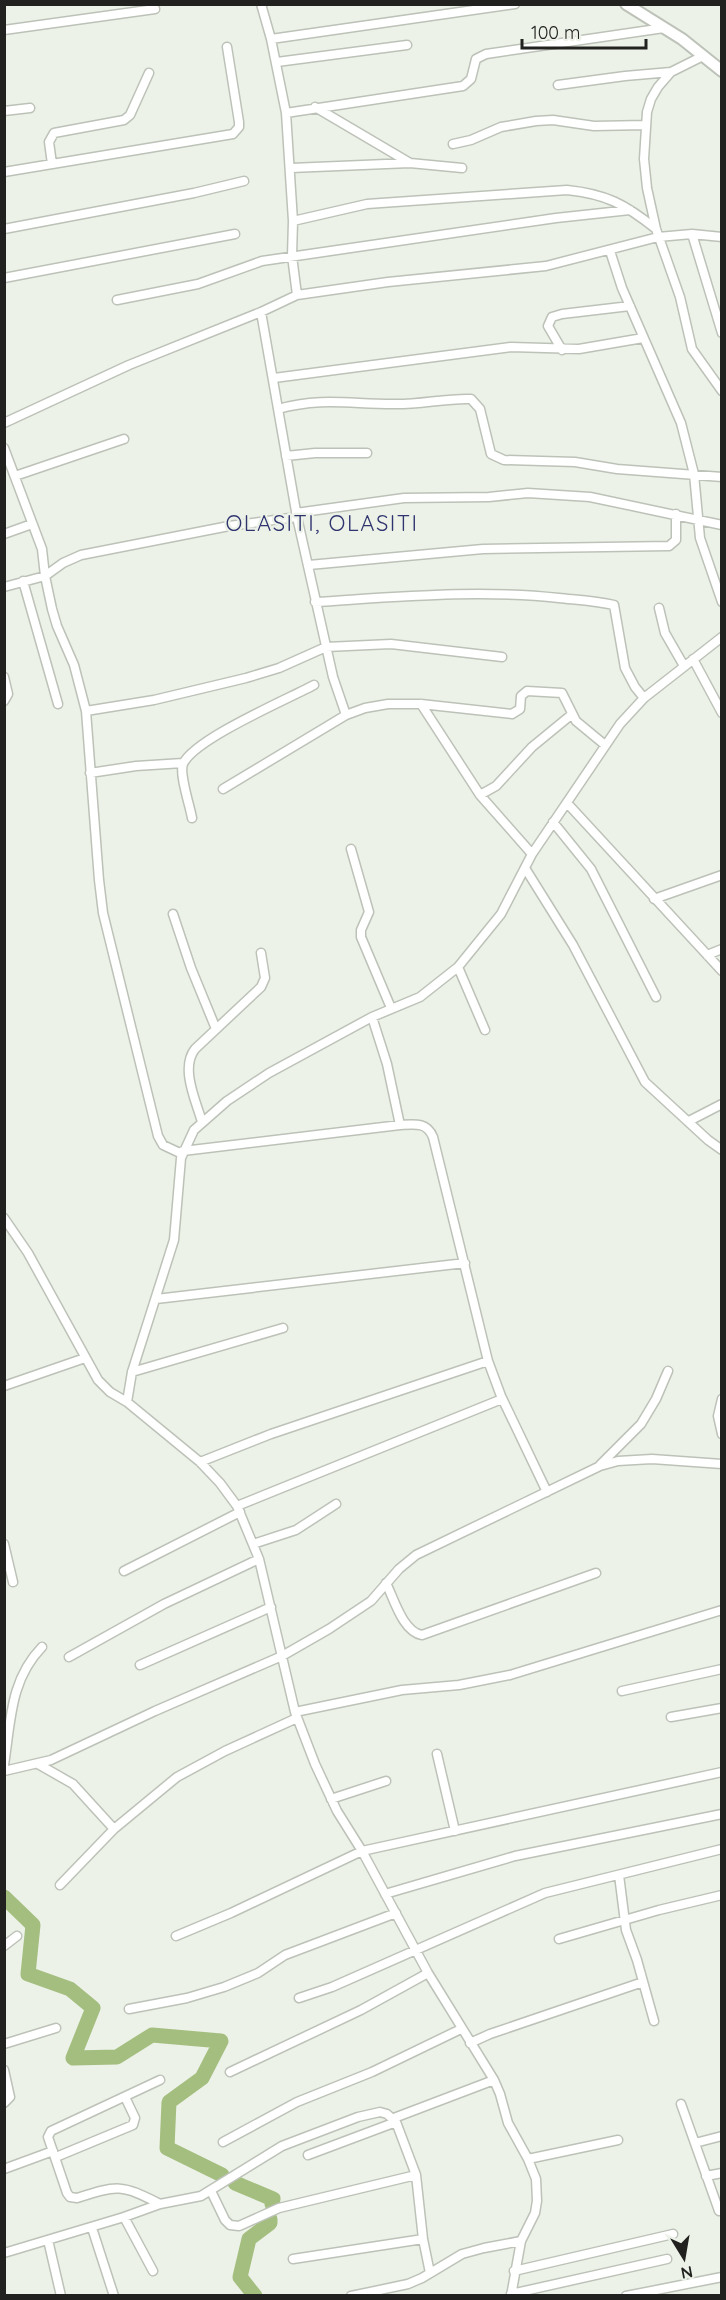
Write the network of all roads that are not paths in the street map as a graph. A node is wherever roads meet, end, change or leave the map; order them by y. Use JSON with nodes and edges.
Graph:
{"nodes":[{"id":1,"x":261,"y":4,"type":"edge"},
{"id":2,"x":515,"y":4,"type":"edge"},
{"id":3,"x":626,"y":4,"type":"edge"},
{"id":4,"x":155,"y":9,"type":"dead end"},
{"id":5,"x":664,"y":28,"type":"junction"},
{"id":6,"x":4,"y":30,"type":"edge"},
{"id":7,"x":272,"y":39,"type":"junction"},
{"id":8,"x":407,"y":45,"type":"dead end"},
{"id":9,"x":227,"y":47,"type":"dead end"},
{"id":10,"x":703,"y":56,"type":"junction"},
{"id":11,"x":277,"y":62,"type":"junction"},
{"id":12,"x":722,"y":71,"type":"edge"},
{"id":13,"x":671,"y":72,"type":"junction"},
{"id":14,"x":149,"y":73,"type":"dead end"},
{"id":15,"x":558,"y":85,"type":"dead end"},
{"id":16,"x":314,"y":107,"type":"junction"},
{"id":17,"x":30,"y":108,"type":"dead end"},
{"id":18,"x":4,"y":111,"type":"edge"},
{"id":19,"x":286,"y":113,"type":"junction"},
{"id":20,"x":646,"y":125,"type":"junction"},
{"id":21,"x":453,"y":144,"type":"dead end"},
{"id":22,"x":410,"y":163,"type":"junction"},
{"id":23,"x":52,"y":164,"type":"junction"},
{"id":24,"x":291,"y":168,"type":"junction"},
{"id":25,"x":462,"y":168,"type":"dead end"},
{"id":26,"x":4,"y":172,"type":"edge"},
{"id":27,"x":244,"y":181,"type":"dead end"},
{"id":28,"x":630,"y":210,"type":"junction"},
{"id":29,"x":293,"y":221,"type":"junction"},
{"id":30,"x":4,"y":229,"type":"edge"},
{"id":31,"x":657,"y":233,"type":"junction"},
{"id":32,"x":235,"y":234,"type":"dead end"},
{"id":33,"x":692,"y":234,"type":"junction"},
{"id":34,"x":722,"y":237,"type":"edge"},
{"id":35,"x":610,"y":251,"type":"junction"},
{"id":36,"x":292,"y":256,"type":"junction"},
{"id":37,"x":4,"y":278,"type":"edge"},
{"id":38,"x":297,"y":295,"type":"junction"},
{"id":39,"x":117,"y":300,"type":"dead end"},
{"id":40,"x":630,"y":306,"type":"junction"},
{"id":41,"x":261,"y":312,"type":"junction"},
{"id":42,"x":722,"y":333,"type":"edge"},
{"id":43,"x":643,"y":338,"type":"junction"},
{"id":44,"x":562,"y":350,"type":"junction"},
{"id":45,"x":274,"y":378,"type":"junction"},
{"id":46,"x":722,"y":391,"type":"edge"},
{"id":47,"x":278,"y":409,"type":"junction"},
{"id":48,"x":4,"y":423,"type":"edge"},
{"id":49,"x":124,"y":440,"type":"dead end"},
{"id":50,"x":4,"y":448,"type":"edge"},
{"id":51,"x":367,"y":453,"type":"dead end"},
{"id":52,"x":286,"y":456,"type":"junction"},
{"id":53,"x":694,"y":474,"type":"junction"},
{"id":54,"x":15,"y":476,"type":"junction"},
{"id":55,"x":722,"y":477,"type":"edge"},
{"id":56,"x":676,"y":514,"type":"junction"},
{"id":57,"x":297,"y":515,"type":"junction"},
{"id":58,"x":698,"y":519,"type":"junction"},
{"id":59,"x":32,"y":524,"type":"junction"},
{"id":60,"x":722,"y":525,"type":"edge"},
{"id":61,"x":4,"y":534,"type":"edge"},
{"id":62,"x":309,"y":565,"type":"junction"},
{"id":63,"x":45,"y":576,"type":"junction"},
{"id":64,"x":23,"y":581,"type":"junction"},
{"id":65,"x":4,"y":587,"type":"edge"},
{"id":66,"x":315,"y":602,"type":"junction"},
{"id":67,"x":722,"y":602,"type":"edge"},
{"id":68,"x":659,"y":608,"type":"dead end"},
{"id":69,"x":722,"y":637,"type":"edge"},
{"id":70,"x":326,"y":648,"type":"junction"},
{"id":71,"x":502,"y":657,"type":"dead end"},
{"id":72,"x":693,"y":659,"type":"junction"},
{"id":73,"x":684,"y":666,"type":"junction"},
{"id":74,"x":4,"y":677,"type":"edge"},
{"id":75,"x":314,"y":686,"type":"dead end"},
{"id":76,"x":644,"y":698,"type":"junction"},
{"id":77,"x":4,"y":701,"type":"edge"},
{"id":78,"x":58,"y":704,"type":"dead end"},
{"id":79,"x":421,"y":704,"type":"junction"},
{"id":80,"x":86,"y":711,"type":"junction"},
{"id":81,"x":722,"y":713,"type":"edge"},
{"id":82,"x":346,"y":715,"type":"junction"},
{"id":83,"x":571,"y":715,"type":"junction"},
{"id":84,"x":605,"y":745,"type":"junction"},
{"id":85,"x":183,"y":763,"type":"junction"},
{"id":86,"x":90,"y":773,"type":"junction"},
{"id":87,"x":224,"y":789,"type":"dead end"},
{"id":88,"x":480,"y":795,"type":"junction"},
{"id":89,"x":567,"y":803,"type":"junction"},
{"id":90,"x":192,"y":818,"type":"dead end"},
{"id":91,"x":553,"y":822,"type":"junction"},
{"id":92,"x":351,"y":849,"type":"dead end"},
{"id":93,"x":532,"y":854,"type":"junction"},
{"id":94,"x":525,"y":868,"type":"junction"},
{"id":95,"x":722,"y":875,"type":"edge"},
{"id":96,"x":654,"y":899,"type":"junction"},
{"id":97,"x":173,"y":914,"type":"dead end"},
{"id":98,"x":722,"y":950,"type":"edge"},
{"id":99,"x":261,"y":953,"type":"dead end"},
{"id":100,"x":708,"y":955,"type":"junction"},
{"id":101,"x":458,"y":967,"type":"junction"},
{"id":102,"x":722,"y":971,"type":"edge"},
{"id":103,"x":656,"y":997,"type":"dead end"},
{"id":104,"x":391,"y":1008,"type":"junction"},
{"id":105,"x":372,"y":1017,"type":"junction"},
{"id":106,"x":216,"y":1029,"type":"junction"},
{"id":107,"x":485,"y":1030,"type":"dead end"},
{"id":108,"x":722,"y":1104,"type":"edge"},
{"id":109,"x":689,"y":1121,"type":"junction"},
{"id":110,"x":201,"y":1122,"type":"junction"},
{"id":111,"x":400,"y":1125,"type":"junction"},
{"id":112,"x":722,"y":1150,"type":"edge"},
{"id":113,"x":183,"y":1152,"type":"junction"},
{"id":114,"x":4,"y":1218,"type":"edge"},
{"id":115,"x":465,"y":1263,"type":"junction"},
{"id":116,"x":156,"y":1299,"type":"junction"},
{"id":117,"x":283,"y":1328,"type":"dead end"},
{"id":118,"x":85,"y":1358,"type":"junction"},
{"id":119,"x":488,"y":1361,"type":"junction"},
{"id":120,"x":668,"y":1371,"type":"dead end"},
{"id":121,"x":132,"y":1372,"type":"junction"},
{"id":122,"x":4,"y":1386,"type":"edge"},
{"id":123,"x":502,"y":1399,"type":"junction"},
{"id":124,"x":722,"y":1399,"type":"edge"},
{"id":125,"x":127,"y":1402,"type":"junction"},
{"id":126,"x":722,"y":1434,"type":"edge"},
{"id":127,"x":200,"y":1462,"type":"junction"},
{"id":128,"x":722,"y":1464,"type":"edge"},
{"id":129,"x":600,"y":1466,"type":"junction"},
{"id":130,"x":547,"y":1492,"type":"junction"},
{"id":131,"x":336,"y":1504,"type":"dead end"},
{"id":132,"x":239,"y":1509,"type":"junction"},
{"id":133,"x":4,"y":1544,"type":"edge"},
{"id":134,"x":253,"y":1544,"type":"junction"},
{"id":135,"x":259,"y":1559,"type":"junction"},
{"id":136,"x":124,"y":1571,"type":"dead end"},
{"id":137,"x":596,"y":1573,"type":"dead end"},
{"id":138,"x":13,"y":1582,"type":"dead end"},
{"id":139,"x":386,"y":1583,"type":"junction"},
{"id":140,"x":271,"y":1607,"type":"junction"},
{"id":141,"x":722,"y":1610,"type":"edge"},
{"id":142,"x":42,"y":1647,"type":"dead end"},
{"id":143,"x":282,"y":1656,"type":"junction"},
{"id":144,"x":69,"y":1657,"type":"dead end"},
{"id":145,"x":140,"y":1665,"type":"dead end"},
{"id":146,"x":722,"y":1669,"type":"edge"},
{"id":147,"x":622,"y":1691,"type":"dead end"},
{"id":148,"x":722,"y":1708,"type":"edge"},
{"id":149,"x":296,"y":1715,"type":"junction"},
{"id":150,"x":671,"y":1717,"type":"dead end"},
{"id":151,"x":8,"y":1721,"type":"edge"},
{"id":152,"x":437,"y":1754,"type":"dead end"},
{"id":153,"x":4,"y":1764,"type":"edge"},
{"id":154,"x":38,"y":1764,"type":"junction"},
{"id":155,"x":4,"y":1771,"type":"edge"},
{"id":156,"x":722,"y":1772,"type":"edge"},
{"id":157,"x":386,"y":1781,"type":"dead end"},
{"id":158,"x":331,"y":1799,"type":"junction"},
{"id":159,"x":722,"y":1814,"type":"edge"},
{"id":160,"x":114,"y":1829,"type":"junction"},
{"id":161,"x":455,"y":1831,"type":"junction"},
{"id":162,"x":722,"y":1849,"type":"edge"},
{"id":163,"x":362,"y":1851,"type":"junction"},
{"id":164,"x":619,"y":1875,"type":"junction"},
{"id":165,"x":60,"y":1885,"type":"dead end"},
{"id":166,"x":386,"y":1894,"type":"junction"},
{"id":167,"x":722,"y":1895,"type":"edge"},
{"id":168,"x":396,"y":1913,"type":"junction"},
{"id":169,"x":624,"y":1919,"type":"junction"},
{"id":170,"x":17,"y":1936,"type":"dead end"},
{"id":171,"x":176,"y":1936,"type":"dead end"},
{"id":172,"x":559,"y":1940,"type":"dead end"},
{"id":173,"x":4,"y":1946,"type":"edge"},
{"id":174,"x":415,"y":1949,"type":"junction"},
{"id":175,"x":428,"y":1973,"type":"junction"},
{"id":176,"x":644,"y":1982,"type":"junction"},
{"id":177,"x":299,"y":1998,"type":"dead end"},
{"id":178,"x":129,"y":2010,"type":"dead end"},
{"id":179,"x":654,"y":2021,"type":"dead end"},
{"id":180,"x":56,"y":2028,"type":"dead end"},
{"id":181,"x":461,"y":2029,"type":"junction"},
{"id":182,"x":470,"y":2043,"type":"junction"},
{"id":183,"x":4,"y":2044,"type":"edge"},
{"id":184,"x":4,"y":2070,"type":"edge"},
{"id":185,"x":230,"y":2072,"type":"dead end"},
{"id":186,"x":160,"y":2080,"type":"dead end"},
{"id":187,"x":494,"y":2080,"type":"junction"},
{"id":188,"x":125,"y":2097,"type":"junction"},
{"id":189,"x":4,"y":2103,"type":"edge"},
{"id":190,"x":681,"y":2104,"type":"dead end"},
{"id":191,"x":395,"y":2120,"type":"junction"},
{"id":192,"x":722,"y":2136,"type":"edge"},
{"id":193,"x":618,"y":2140,"type":"dead end"},
{"id":194,"x":223,"y":2142,"type":"dead end"},
{"id":195,"x":695,"y":2143,"type":"junction"},
{"id":196,"x":54,"y":2154,"type":"junction"},
{"id":197,"x":308,"y":2155,"type":"dead end"},
{"id":198,"x":528,"y":2159,"type":"junction"},
{"id":199,"x":4,"y":2169,"type":"edge"},
{"id":200,"x":722,"y":2173,"type":"edge"},
{"id":201,"x":416,"y":2175,"type":"junction"},
{"id":202,"x":706,"y":2175,"type":"junction"},
{"id":203,"x":211,"y":2191,"type":"junction"},
{"id":204,"x":160,"y":2204,"type":"junction"},
{"id":205,"x":718,"y":2211,"type":"dead end"},
{"id":206,"x":124,"y":2217,"type":"junction"},
{"id":207,"x":92,"y":2228,"type":"junction"},
{"id":208,"x":673,"y":2234,"type":"dead end"},
{"id":209,"x":423,"y":2239,"type":"junction"},
{"id":210,"x":48,"y":2240,"type":"junction"},
{"id":211,"x":521,"y":2241,"type":"junction"},
{"id":212,"x":4,"y":2253,"type":"edge"},
{"id":213,"x":292,"y":2259,"type":"dead end"},
{"id":214,"x":667,"y":2259,"type":"dead end"},
{"id":215,"x":153,"y":2271,"type":"dead end"},
{"id":216,"x":514,"y":2271,"type":"junction"},
{"id":217,"x":430,"y":2273,"type":"junction"},
{"id":218,"x":722,"y":2277,"type":"edge"},
{"id":219,"x":61,"y":2295,"type":"edge"},
{"id":220,"x":114,"y":2295,"type":"edge"},
{"id":221,"x":351,"y":2295,"type":"edge"},
{"id":222,"x":511,"y":2295,"type":"edge"},
{"id":223,"x":626,"y":2295,"type":"edge"}],
"edges":[{"from":1,"to":7,"type":"street"},
{"from":2,"to":7,"type":"street"},
{"from":3,"to":5,"type":"street"},
{"from":4,"to":6,"type":"street"},
{"from":5,"to":10,"type":"street"},
{"from":5,"to":16,"type":"street"},
{"from":7,"to":11,"type":"street"},
{"from":8,"to":11,"type":"street"},
{"from":9,"to":23,"type":"street"},
{"from":10,"to":12,"type":"street"},
{"from":10,"to":13,"type":"street"},
{"from":11,"to":19,"type":"street"},
{"from":13,"to":15,"type":"street"},
{"from":13,"to":20,"type":"street"},
{"from":14,"to":23,"type":"street"},
{"from":16,"to":19,"type":"street"},
{"from":16,"to":22,"type":"street"},
{"from":17,"to":18,"type":"street"},
{"from":19,"to":24,"type":"street"},
{"from":20,"to":21,"type":"street"},
{"from":20,"to":31,"type":"street"},
{"from":22,"to":24,"type":"street"},
{"from":22,"to":25,"type":"street"},
{"from":23,"to":26,"type":"street"},
{"from":24,"to":29,"type":"street"},
{"from":27,"to":30,"type":"street"},
{"from":28,"to":29,"type":"street"},
{"from":28,"to":31,"type":"street"},
{"from":28,"to":36,"type":"street"},
{"from":29,"to":36,"type":"street"},
{"from":31,"to":33,"type":"street"},
{"from":31,"to":35,"type":"street"},
{"from":31,"to":46,"type":"street"},
{"from":32,"to":37,"type":"street"},
{"from":33,"to":34,"type":"street"},
{"from":33,"to":42,"type":"street"},
{"from":35,"to":38,"type":"street"},
{"from":35,"to":40,"type":"street"},
{"from":36,"to":38,"type":"street"},
{"from":36,"to":39,"type":"street"},
{"from":38,"to":41,"type":"street"},
{"from":40,"to":43,"type":"street"},
{"from":40,"to":44,"type":"street"},
{"from":41,"to":45,"type":"street"},
{"from":41,"to":48,"type":"street"},
{"from":43,"to":44,"type":"street"},
{"from":43,"to":53,"type":"street"},
{"from":44,"to":45,"type":"street"},
{"from":45,"to":47,"type":"street"},
{"from":47,"to":52,"type":"street"},
{"from":47,"to":53,"type":"street"},
{"from":49,"to":54,"type":"street"},
{"from":50,"to":54,"type":"street"},
{"from":51,"to":52,"type":"street"},
{"from":52,"to":57,"type":"street"},
{"from":53,"to":55,"type":"street"},
{"from":53,"to":58,"type":"street"},
{"from":54,"to":59,"type":"street"},
{"from":56,"to":57,"type":"street"},
{"from":56,"to":58,"type":"street"},
{"from":56,"to":62,"type":"street"},
{"from":57,"to":62,"type":"street"},
{"from":57,"to":63,"type":"street"},
{"from":58,"to":60,"type":"street"},
{"from":58,"to":67,"type":"street"},
{"from":59,"to":61,"type":"street"},
{"from":59,"to":63,"type":"street"},
{"from":62,"to":66,"type":"street"},
{"from":63,"to":64,"type":"street"},
{"from":63,"to":80,"type":"street"},
{"from":64,"to":65,"type":"street"},
{"from":64,"to":78,"type":"street"},
{"from":66,"to":70,"type":"street"},
{"from":66,"to":76,"type":"street"},
{"from":68,"to":73,"type":"street"},
{"from":69,"to":72,"type":"street"},
{"from":70,"to":71,"type":"street"},
{"from":70,"to":80,"type":"street"},
{"from":70,"to":82,"type":"street"},
{"from":72,"to":73,"type":"street"},
{"from":72,"to":81,"type":"street"},
{"from":73,"to":76,"type":"street"},
{"from":74,"to":77,"type":"street"},
{"from":75,"to":85,"type":"street"},
{"from":76,"to":84,"type":"street"},
{"from":79,"to":82,"type":"street"},
{"from":79,"to":83,"type":"street"},
{"from":79,"to":88,"type":"street"},
{"from":80,"to":86,"type":"street"},
{"from":82,"to":87,"type":"street"},
{"from":83,"to":84,"type":"street"},
{"from":83,"to":88,"type":"street"},
{"from":84,"to":89,"type":"street"},
{"from":85,"to":86,"type":"street"},
{"from":85,"to":90,"type":"street"},
{"from":86,"to":113,"type":"street"},
{"from":88,"to":93,"type":"street"},
{"from":89,"to":91,"type":"street"},
{"from":89,"to":96,"type":"street"},
{"from":91,"to":93,"type":"street"},
{"from":91,"to":103,"type":"street"},
{"from":92,"to":104,"type":"street"},
{"from":93,"to":94,"type":"street"},
{"from":94,"to":101,"type":"street"},
{"from":94,"to":109,"type":"street"},
{"from":95,"to":96,"type":"street"},
{"from":96,"to":100,"type":"street"},
{"from":97,"to":106,"type":"street"},
{"from":98,"to":100,"type":"street"},
{"from":99,"to":106,"type":"street"},
{"from":100,"to":102,"type":"street"},
{"from":101,"to":104,"type":"street"},
{"from":101,"to":107,"type":"street"},
{"from":104,"to":105,"type":"street"},
{"from":105,"to":110,"type":"street"},
{"from":105,"to":111,"type":"street"},
{"from":106,"to":110,"type":"street"},
{"from":108,"to":109,"type":"street"},
{"from":109,"to":112,"type":"street"},
{"from":110,"to":113,"type":"street"},
{"from":111,"to":113,"type":"street"},
{"from":111,"to":115,"type":"street"},
{"from":113,"to":116,"type":"street"},
{"from":114,"to":118,"type":"street"},
{"from":115,"to":116,"type":"street"},
{"from":115,"to":119,"type":"street"},
{"from":116,"to":121,"type":"street"},
{"from":117,"to":121,"type":"street"},
{"from":118,"to":122,"type":"street"},
{"from":118,"to":125,"type":"street"},
{"from":119,"to":123,"type":"street"},
{"from":119,"to":127,"type":"street"},
{"from":120,"to":129,"type":"street"},
{"from":121,"to":125,"type":"street"},
{"from":123,"to":130,"type":"street"},
{"from":123,"to":132,"type":"street"},
{"from":124,"to":126,"type":"street"},
{"from":125,"to":127,"type":"street"},
{"from":127,"to":132,"type":"street"},
{"from":128,"to":129,"type":"street"},
{"from":129,"to":130,"type":"street"},
{"from":130,"to":139,"type":"street"},
{"from":131,"to":134,"type":"street"},
{"from":132,"to":134,"type":"street"},
{"from":132,"to":136,"type":"street"},
{"from":133,"to":138,"type":"street"},
{"from":134,"to":135,"type":"street"},
{"from":135,"to":140,"type":"street"},
{"from":135,"to":144,"type":"street"},
{"from":137,"to":139,"type":"street"},
{"from":139,"to":143,"type":"street"},
{"from":140,"to":143,"type":"street"},
{"from":140,"to":145,"type":"street"},
{"from":141,"to":149,"type":"street"},
{"from":142,"to":151,"type":"street"},
{"from":143,"to":149,"type":"street"},
{"from":143,"to":154,"type":"street"},
{"from":146,"to":147,"type":"street"},
{"from":148,"to":150,"type":"street"},
{"from":149,"to":158,"type":"street"},
{"from":149,"to":160,"type":"street"},
{"from":151,"to":153,"type":"street"},
{"from":152,"to":161,"type":"street"},
{"from":154,"to":155,"type":"street"},
{"from":154,"to":160,"type":"street"},
{"from":156,"to":161,"type":"street"},
{"from":157,"to":158,"type":"street"},
{"from":158,"to":163,"type":"street"},
{"from":159,"to":166,"type":"street"},
{"from":160,"to":165,"type":"street"},
{"from":161,"to":163,"type":"street"},
{"from":162,"to":164,"type":"street"},
{"from":163,"to":166,"type":"street"},
{"from":163,"to":171,"type":"street"},
{"from":164,"to":169,"type":"street"},
{"from":164,"to":174,"type":"street"},
{"from":166,"to":168,"type":"street"},
{"from":167,"to":169,"type":"street"},
{"from":168,"to":174,"type":"street"},
{"from":168,"to":178,"type":"street"},
{"from":169,"to":172,"type":"street"},
{"from":169,"to":176,"type":"street"},
{"from":170,"to":173,"type":"street"},
{"from":174,"to":175,"type":"street"},
{"from":174,"to":177,"type":"street"},
{"from":175,"to":181,"type":"street"},
{"from":175,"to":185,"type":"street"},
{"from":176,"to":179,"type":"street"},
{"from":176,"to":182,"type":"street"},
{"from":180,"to":183,"type":"street"},
{"from":181,"to":182,"type":"street"},
{"from":181,"to":194,"type":"street"},
{"from":182,"to":187,"type":"street"},
{"from":184,"to":189,"type":"street"},
{"from":186,"to":188,"type":"street"},
{"from":187,"to":191,"type":"street"},
{"from":187,"to":198,"type":"street"},
{"from":188,"to":196,"type":"street"},
{"from":188,"to":196,"type":"street"},
{"from":190,"to":195,"type":"street"},
{"from":191,"to":197,"type":"street"},
{"from":191,"to":201,"type":"street"},
{"from":191,"to":203,"type":"street"},
{"from":192,"to":195,"type":"street"},
{"from":193,"to":198,"type":"street"},
{"from":195,"to":202,"type":"street"},
{"from":196,"to":199,"type":"street"},
{"from":196,"to":204,"type":"street"},
{"from":198,"to":211,"type":"street"},
{"from":200,"to":202,"type":"street"},
{"from":201,"to":203,"type":"street"},
{"from":201,"to":209,"type":"street"},
{"from":202,"to":205,"type":"street"},
{"from":203,"to":204,"type":"street"},
{"from":204,"to":206,"type":"street"},
{"from":206,"to":207,"type":"street"},
{"from":206,"to":215,"type":"street"},
{"from":207,"to":210,"type":"street"},
{"from":207,"to":220,"type":"street"},
{"from":208,"to":216,"type":"street"},
{"from":209,"to":213,"type":"street"},
{"from":209,"to":217,"type":"street"},
{"from":210,"to":212,"type":"street"},
{"from":210,"to":219,"type":"street"},
{"from":211,"to":216,"type":"street"},
{"from":211,"to":217,"type":"street"},
{"from":214,"to":222,"type":"street"},
{"from":216,"to":222,"type":"street"},
{"from":217,"to":221,"type":"street"},
{"from":218,"to":223,"type":"street"}]}
